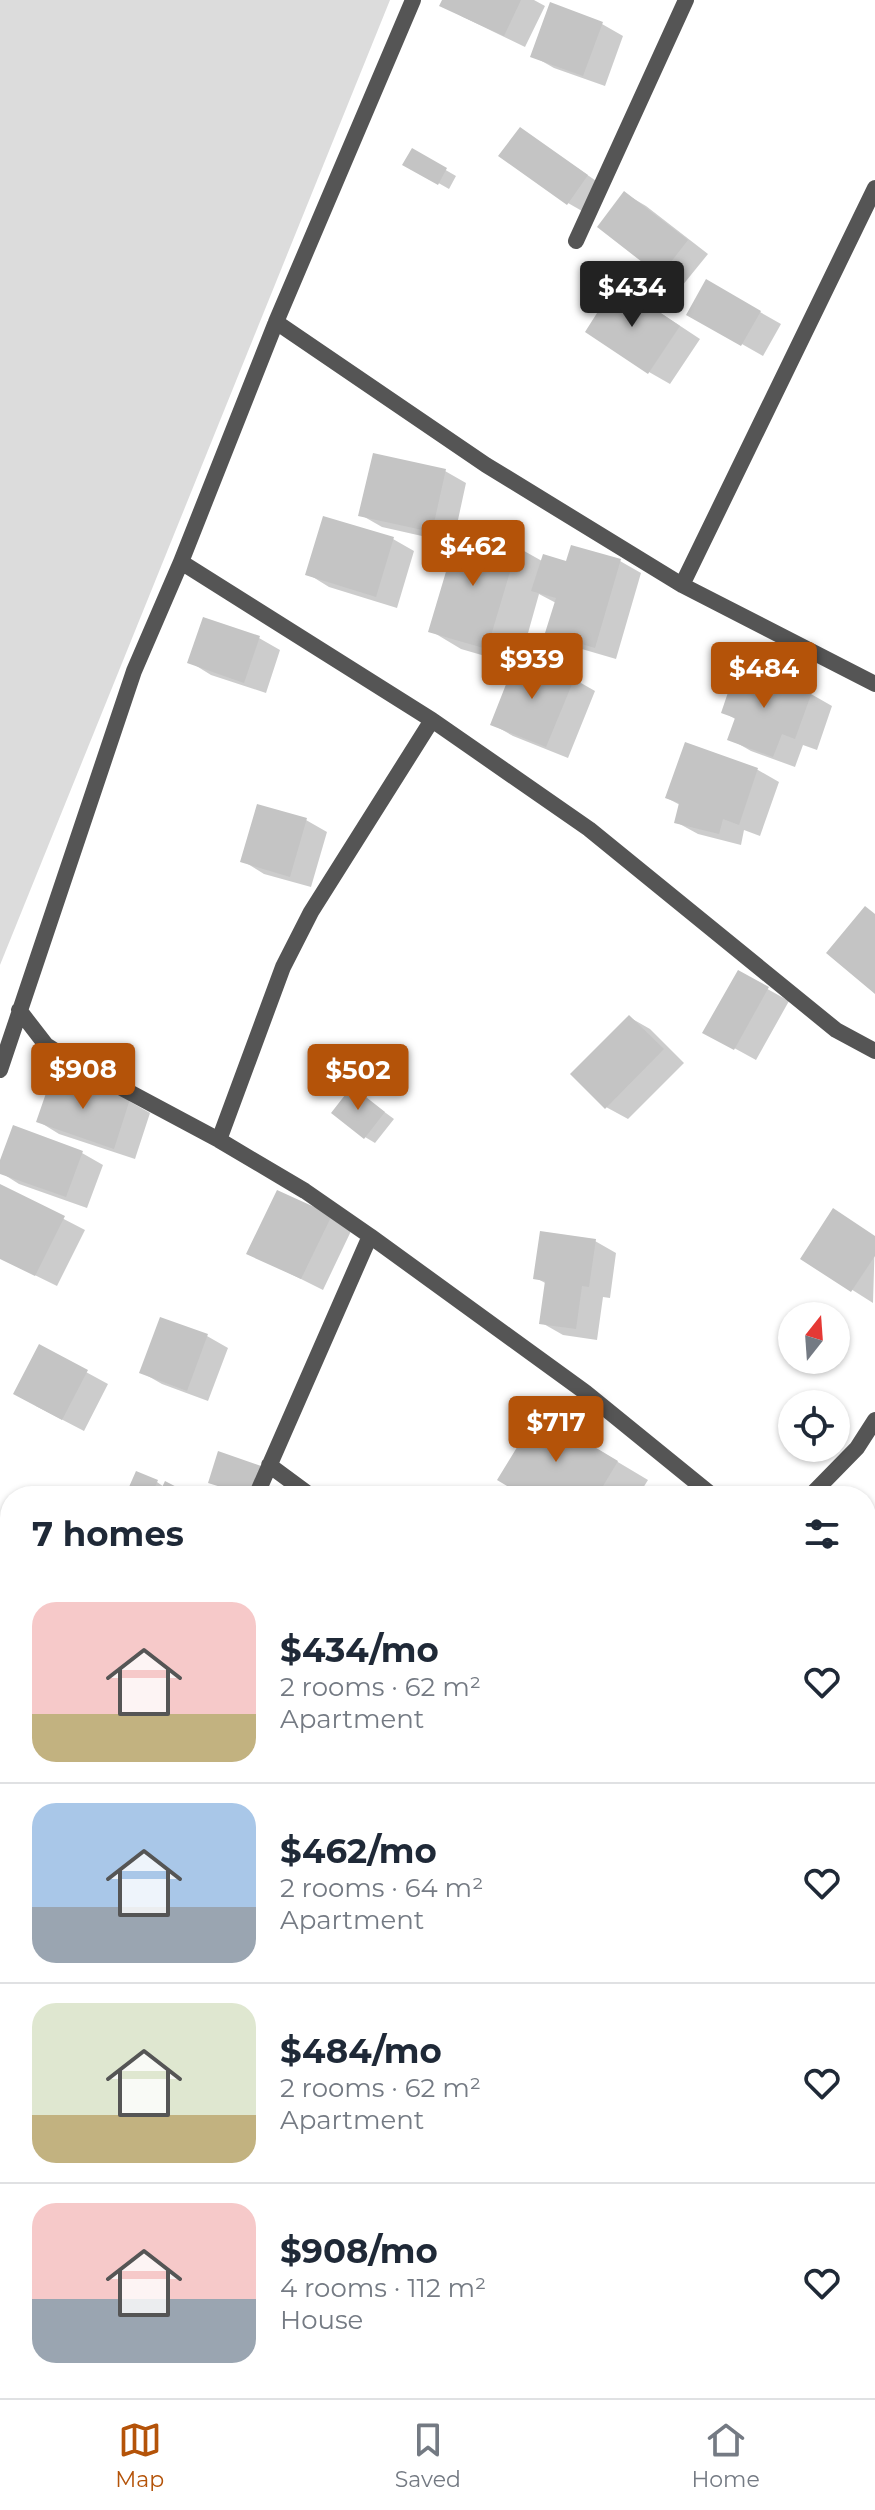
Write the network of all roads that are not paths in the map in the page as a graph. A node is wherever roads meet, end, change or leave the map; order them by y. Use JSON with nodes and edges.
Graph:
{"nodes":[{"id":1,"x":413,"y":0,"type":"edge"},
{"id":2,"x":686,"y":0,"type":"edge"},
{"id":3,"x":875,"y":188,"type":"edge"},
{"id":4,"x":576,"y":241,"type":"dead end"},
{"id":5,"x":276,"y":322,"type":"junction"},
{"id":6,"x":181,"y":562,"type":"junction"},
{"id":7,"x":682,"y":585,"type":"junction"},
{"id":8,"x":875,"y":684,"type":"edge"},
{"id":9,"x":432,"y":720,"type":"junction"},
{"id":10,"x":19,"y":1010,"type":"junction"},
{"id":11,"x":875,"y":1051,"type":"edge"},
{"id":12,"x":0,"y":1070,"type":"edge"},
{"id":13,"x":219,"y":1140,"type":"junction"},
{"id":14,"x":370,"y":1236,"type":"junction"},
{"id":15,"x":875,"y":1420,"type":"edge"},
{"id":16,"x":269,"y":1465,"type":"junction"},
{"id":17,"x":260,"y":1486,"type":"edge"},
{"id":18,"x":297,"y":1486,"type":"edge"},
{"id":19,"x":701,"y":1486,"type":"edge"},
{"id":20,"x":820,"y":1486,"type":"edge"}],
"edges":[{"from":1,"to":5,"type":"street"},
{"from":2,"to":4,"type":"street"},
{"from":3,"to":7,"type":"street"},
{"from":5,"to":6,"type":"street"},
{"from":5,"to":7,"type":"street"},
{"from":6,"to":9,"type":"street"},
{"from":6,"to":10,"type":"street"},
{"from":7,"to":8,"type":"street"},
{"from":9,"to":11,"type":"street"},
{"from":9,"to":13,"type":"street"},
{"from":10,"to":12,"type":"street"},
{"from":10,"to":13,"type":"street"},
{"from":13,"to":14,"type":"street"},
{"from":14,"to":16,"type":"street"},
{"from":14,"to":19,"type":"street"},
{"from":15,"to":20,"type":"street"},
{"from":16,"to":17,"type":"street"},
{"from":16,"to":18,"type":"street"}]}
